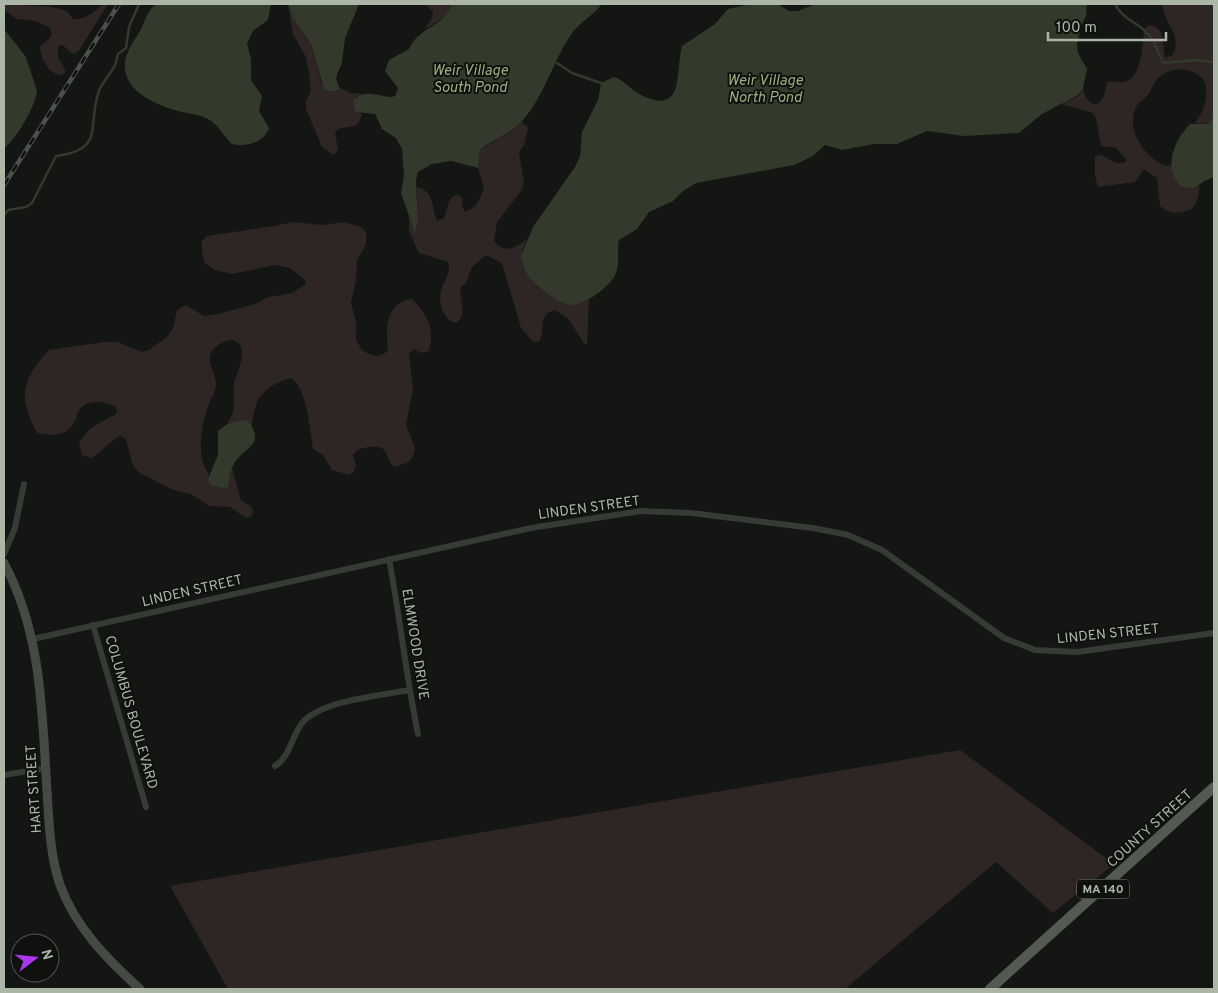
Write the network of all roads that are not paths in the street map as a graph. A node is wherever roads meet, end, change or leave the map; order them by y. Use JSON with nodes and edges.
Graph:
{"nodes":[{"id":1,"x":24,"y":484,"type":"dead end"},
{"id":2,"x":4,"y":554,"type":"edge"},
{"id":3,"x":389,"y":559,"type":"junction"},
{"id":4,"x":4,"y":563,"type":"edge"},
{"id":5,"x":94,"y":625,"type":"junction"},
{"id":6,"x":1214,"y":633,"type":"edge"},
{"id":7,"x":33,"y":639,"type":"junction"},
{"id":8,"x":409,"y":690,"type":"junction"},
{"id":9,"x":418,"y":734,"type":"dead end"},
{"id":10,"x":275,"y":766,"type":"dead end"},
{"id":11,"x":46,"y":768,"type":"junction"},
{"id":12,"x":4,"y":775,"type":"edge"},
{"id":13,"x":1214,"y":787,"type":"edge"},
{"id":14,"x":146,"y":807,"type":"dead end"},
{"id":15,"x":140,"y":989,"type":"edge"},
{"id":16,"x":990,"y":989,"type":"edge"}],
"edges":[{"from":1,"to":2,"type":"street"},
{"from":3,"to":5,"type":"street","name":"LINDEN STREET"},
{"from":3,"to":6,"type":"street","name":"LINDEN STREET"},
{"from":3,"to":8,"type":"street","name":"ELMWOOD DRIVE"},
{"from":4,"to":7,"type":"main road","name":"HART STREET"},
{"from":5,"to":7,"type":"street","name":"LINDEN STREET"},
{"from":5,"to":14,"type":"street","name":"COLUMBUS BOULEVARD"},
{"from":7,"to":11,"type":"main road","name":"HART STREET"},
{"from":8,"to":9,"type":"street","name":"ELMWOOD DRIVE"},
{"from":8,"to":10,"type":"street"},
{"from":11,"to":12,"type":"street"},
{"from":11,"to":15,"type":"main road","name":"HART STREET"},
{"from":13,"to":16,"type":"main road","name":"COUNTY STREET","number":"MA 140"}]}
